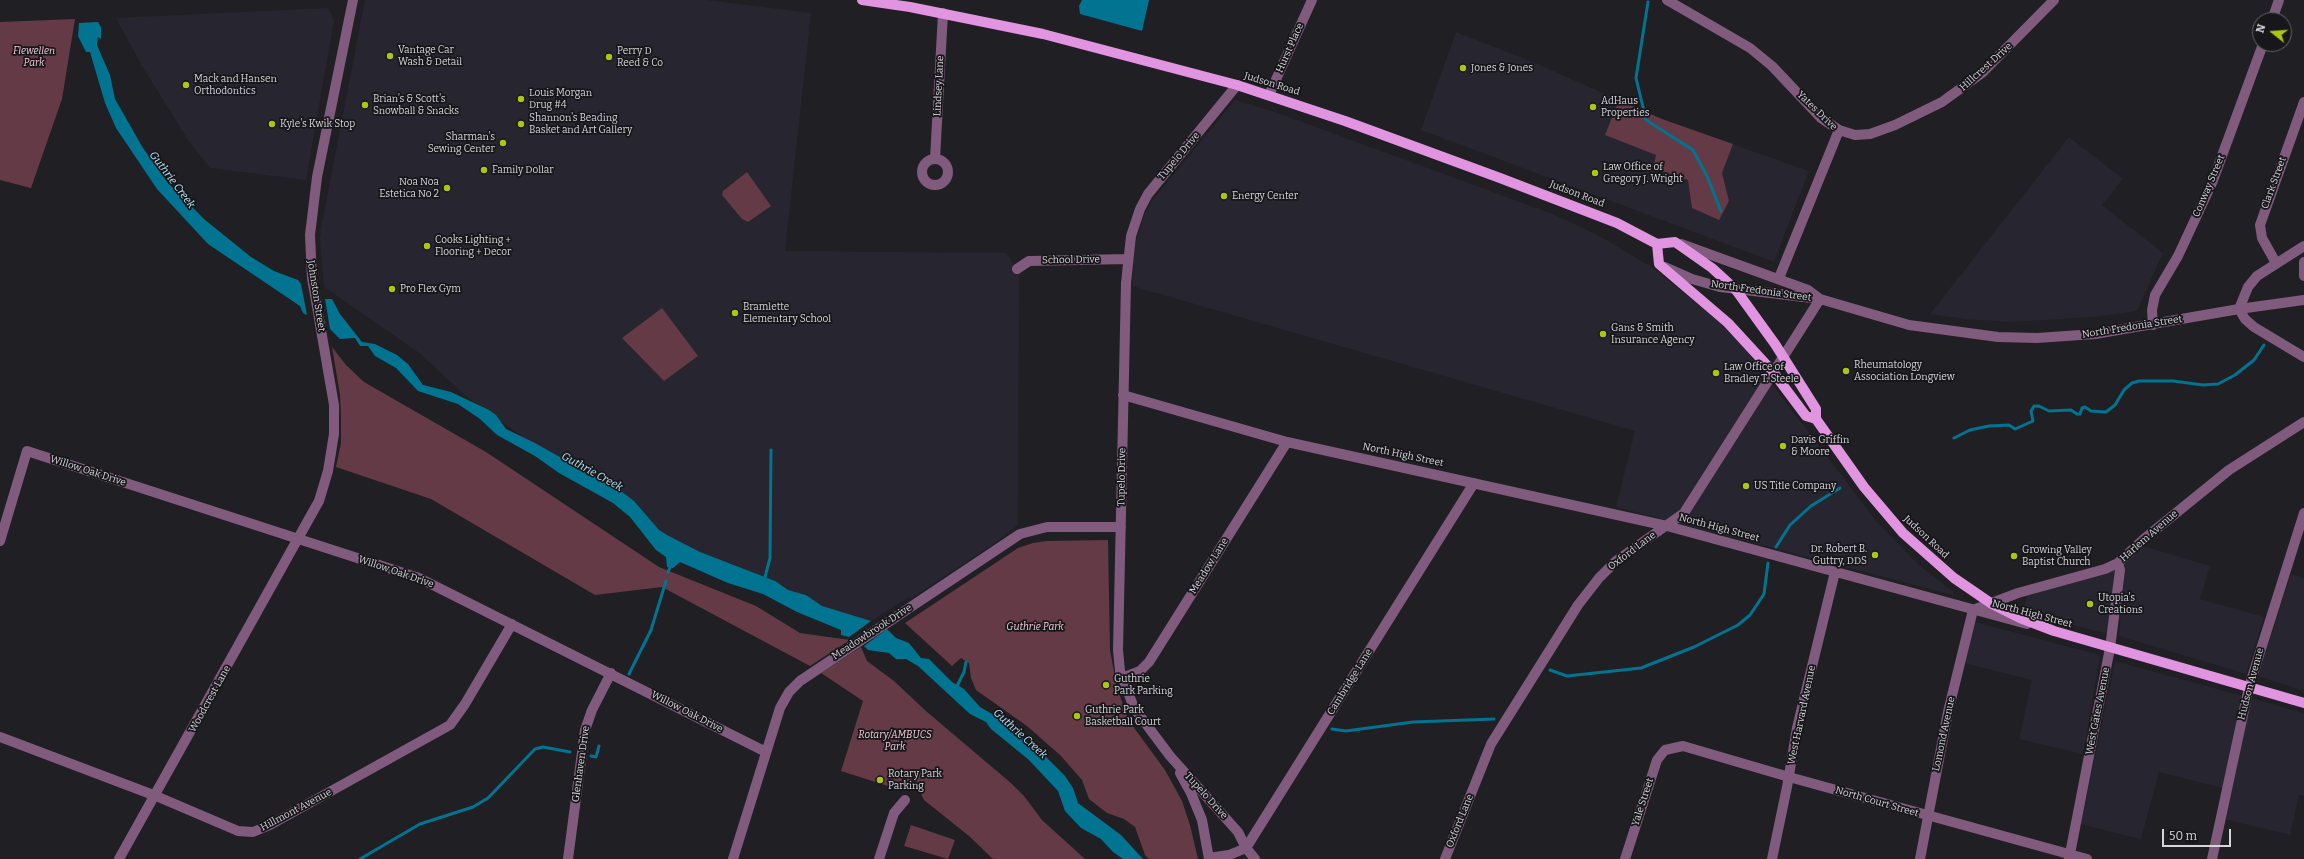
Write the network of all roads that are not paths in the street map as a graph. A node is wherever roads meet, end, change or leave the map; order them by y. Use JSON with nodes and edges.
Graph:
{"nodes":[{"id":1,"x":352,"y":0,"type":"edge"},
{"id":2,"x":862,"y":0,"type":"edge"},
{"id":3,"x":1312,"y":0,"type":"edge"},
{"id":4,"x":2054,"y":0,"type":"edge"},
{"id":5,"x":2279,"y":0,"type":"edge"},
{"id":6,"x":1671,"y":1,"type":"edge"},
{"id":7,"x":2275,"y":12,"type":"edge"},
{"id":8,"x":943,"y":13,"type":"junction"},
{"id":9,"x":2260,"y":52,"type":"edge"},
{"id":10,"x":1237,"y":85,"type":"junction"},
{"id":11,"x":1269,"y":95,"type":"junction"},
{"id":12,"x":2304,"y":102,"type":"edge"},
{"id":13,"x":1839,"y":130,"type":"junction"},
{"id":14,"x":935,"y":159,"type":"dead end"},
{"id":15,"x":1675,"y":242,"type":"junction"},
{"id":16,"x":1658,"y":244,"type":"junction"},
{"id":17,"x":2304,"y":246,"type":"edge"},
{"id":18,"x":1128,"y":260,"type":"junction"},
{"id":19,"x":2304,"y":262,"type":"edge"},
{"id":20,"x":2276,"y":263,"type":"junction"},
{"id":21,"x":1659,"y":264,"type":"junction"},
{"id":22,"x":1017,"y":269,"type":"dead end"},
{"id":23,"x":2304,"y":276,"type":"edge"},
{"id":24,"x":1779,"y":278,"type":"junction"},
{"id":25,"x":1736,"y":290,"type":"junction"},
{"id":26,"x":1820,"y":300,"type":"junction"},
{"id":27,"x":2304,"y":300,"type":"edge"},
{"id":28,"x":2239,"y":309,"type":"junction"},
{"id":29,"x":2153,"y":325,"type":"junction"},
{"id":30,"x":1784,"y":357,"type":"junction"},
{"id":31,"x":2304,"y":357,"type":"edge"},
{"id":32,"x":1773,"y":372,"type":"junction"},
{"id":33,"x":1123,"y":395,"type":"junction"},
{"id":34,"x":1816,"y":419,"type":"junction"},
{"id":35,"x":2304,"y":422,"type":"edge"},
{"id":36,"x":1287,"y":442,"type":"junction"},
{"id":37,"x":1474,"y":483,"type":"junction"},
{"id":38,"x":2304,"y":513,"type":"edge"},
{"id":39,"x":1667,"y":526,"type":"junction"},
{"id":40,"x":1121,"y":527,"type":"junction"},
{"id":41,"x":299,"y":539,"type":"junction"},
{"id":42,"x":0,"y":541,"type":"edge"},
{"id":43,"x":2118,"y":563,"type":"junction"},
{"id":44,"x":1835,"y":572,"type":"junction"},
{"id":45,"x":1992,"y":604,"type":"junction"},
{"id":46,"x":1973,"y":610,"type":"junction"},
{"id":47,"x":512,"y":624,"type":"junction"},
{"id":48,"x":2054,"y":632,"type":"junction"},
{"id":49,"x":2110,"y":648,"type":"junction"},
{"id":50,"x":611,"y":673,"type":"junction"},
{"id":51,"x":1122,"y":678,"type":"junction"},
{"id":52,"x":2249,"y":687,"type":"junction"},
{"id":53,"x":2304,"y":703,"type":"edge"},
{"id":54,"x":0,"y":737,"type":"edge"},
{"id":55,"x":1667,"y":749,"type":"joint"},
{"id":56,"x":766,"y":752,"type":"junction"},
{"id":57,"x":1170,"y":756,"type":"junction"},
{"id":58,"x":1789,"y":777,"type":"junction"},
{"id":59,"x":156,"y":796,"type":"junction"},
{"id":60,"x":905,"y":800,"type":"dead end"},
{"id":61,"x":1928,"y":816,"type":"junction"},
{"id":62,"x":1246,"y":848,"type":"junction"},
{"id":63,"x":2069,"y":856,"type":"edge"},
{"id":64,"x":882,"y":858,"type":"edge"},
{"id":65,"x":119,"y":859,"type":"edge"},
{"id":66,"x":568,"y":859,"type":"edge"},
{"id":67,"x":733,"y":859,"type":"edge"},
{"id":68,"x":1209,"y":859,"type":"edge"},
{"id":69,"x":1255,"y":859,"type":"edge"},
{"id":70,"x":1445,"y":859,"type":"edge"},
{"id":71,"x":1625,"y":859,"type":"edge"},
{"id":72,"x":1772,"y":859,"type":"edge"},
{"id":73,"x":1920,"y":859,"type":"edge"},
{"id":74,"x":2087,"y":859,"type":"edge"},
{"id":75,"x":2212,"y":859,"type":"edge"}],
"edges":[{"from":1,"to":41,"type":"street","name":"Johnston Street"},
{"from":2,"to":8,"type":"main road","name":"Judson Road"},
{"from":3,"to":11,"type":"street","name":"Hurst Place"},
{"from":4,"to":13,"type":"street","name":"Hillcrest Drive"},
{"from":5,"to":7,"type":"street"},
{"from":6,"to":13,"type":"street","name":"Yates Drive"},
{"from":8,"to":10,"type":"main road","name":"Judson Road"},
{"from":8,"to":14,"type":"street","name":"Lindsey Lane"},
{"from":9,"to":29,"type":"street","name":"Conway Street"},
{"from":10,"to":11,"type":"main road","name":"Judson Road"},
{"from":10,"to":18,"type":"street","name":"Tupelo Drive"},
{"from":11,"to":16,"type":"main road","name":"Judson Road"},
{"from":12,"to":20,"type":"street","name":"Clark Street"},
{"from":13,"to":24,"type":"street","name":"Yates Drive"},
{"from":15,"to":16,"type":"main road"},
{"from":15,"to":24,"type":"street","name":"North Fredonia Street"},
{"from":15,"to":25,"type":"main road","name":"Judson Road"},
{"from":16,"to":21,"type":"main road"},
{"from":17,"to":20,"type":"street"},
{"from":18,"to":22,"type":"street","name":"School Drive"},
{"from":18,"to":33,"type":"street","name":"Tupelo Drive"},
{"from":19,"to":23,"type":"street"},
{"from":20,"to":28,"type":"street"},
{"from":21,"to":25,"type":"street","name":"North Fredonia Street"},
{"from":21,"to":32,"type":"main road","name":"Judson Road"},
{"from":24,"to":26,"type":"street","name":"North Fredonia Street"},
{"from":25,"to":26,"type":"street","name":"North Fredonia Street"},
{"from":25,"to":30,"type":"main road","name":"Judson Road"},
{"from":26,"to":29,"type":"street","name":"North Fredonia Street"},
{"from":26,"to":30,"type":"street","name":"Oxford Lane"},
{"from":27,"to":28,"type":"street","name":"North Fredonia Street"},
{"from":28,"to":29,"type":"street","name":"North Fredonia Street"},
{"from":28,"to":31,"type":"street"},
{"from":30,"to":32,"type":"street","name":"Oxford Lane"},
{"from":30,"to":34,"type":"main road","name":"Judson Road"},
{"from":32,"to":34,"type":"main road","name":"Judson Road"},
{"from":32,"to":39,"type":"street","name":"Oxford Lane"},
{"from":33,"to":36,"type":"street","name":"North High Street"},
{"from":33,"to":40,"type":"street","name":"Tupelo Drive"},
{"from":34,"to":45,"type":"main road","name":"Judson Road"},
{"from":35,"to":43,"type":"street","name":"Harlem Avenue"},
{"from":36,"to":37,"type":"street","name":"North High Street"},
{"from":36,"to":51,"type":"street","name":"Meadow Lane"},
{"from":37,"to":39,"type":"street","name":"North High Street"},
{"from":37,"to":62,"type":"street","name":"Cambridge Lane"},
{"from":38,"to":52,"type":"street","name":"Hudson Avenue"},
{"from":39,"to":44,"type":"street","name":"North High Street"},
{"from":39,"to":70,"type":"street","name":"Oxford Lane"},
{"from":40,"to":51,"type":"street","name":"Tupelo Drive"},
{"from":40,"to":56,"type":"street","name":"Meadowbrook Drive"},
{"from":41,"to":42,"type":"street","name":"Willow Oak Drive"},
{"from":41,"to":47,"type":"street","name":"Willow Oak Drive"},
{"from":41,"to":59,"type":"street","name":"Woodcrest Lane"},
{"from":43,"to":45,"type":"street","name":"Harlem Avenue"},
{"from":43,"to":49,"type":"street","name":"West Gates Avenue"},
{"from":44,"to":46,"type":"street","name":"North High Street"},
{"from":44,"to":58,"type":"street","name":"West Harvard Avenue"},
{"from":45,"to":46,"type":"street","name":"Harlem Avenue"},
{"from":45,"to":48,"type":"main road","name":"Judson Road"},
{"from":46,"to":48,"type":"street","name":"North High Street"},
{"from":46,"to":61,"type":"street","name":"Lomond Avenue"},
{"from":47,"to":50,"type":"street","name":"Willow Oak Drive"},
{"from":47,"to":59,"type":"street","name":"Hillmont Avenue"},
{"from":48,"to":49,"type":"main road","name":"North High Street"},
{"from":49,"to":52,"type":"main road","name":"North High Street"},
{"from":49,"to":63,"type":"street","name":"West Gates Avenue"},
{"from":50,"to":56,"type":"street","name":"Willow Oak Drive"},
{"from":50,"to":66,"type":"street","name":"Glenhaven Drive"},
{"from":51,"to":57,"type":"street","name":"Tupelo Drive"},
{"from":52,"to":53,"type":"main road","name":"North High Street"},
{"from":52,"to":75,"type":"street","name":"Hudson Avenue"},
{"from":54,"to":59,"type":"street","name":"Hillmont Avenue"},
{"from":55,"to":58,"type":"street","name":"North Court Street"},
{"from":55,"to":71,"type":"street","name":"Yale Street"},
{"from":56,"to":67,"type":"street","name":"Meadowbrook Drive"},
{"from":57,"to":62,"type":"street","name":"Tupelo Drive"},
{"from":57,"to":68,"type":"street"},
{"from":58,"to":61,"type":"street","name":"North Court Street"},
{"from":58,"to":72,"type":"street","name":"West Harvard Avenue"},
{"from":59,"to":65,"type":"street","name":"Woodcrest Lane"},
{"from":60,"to":64,"type":"street"},
{"from":61,"to":63,"type":"street","name":"North Court Street"},
{"from":61,"to":73,"type":"street","name":"Lomond Avenue"},
{"from":62,"to":68,"type":"street"},
{"from":62,"to":69,"type":"street","name":"Tupelo Drive"},
{"from":63,"to":74,"type":"street","name":"North Court Street"}]}
